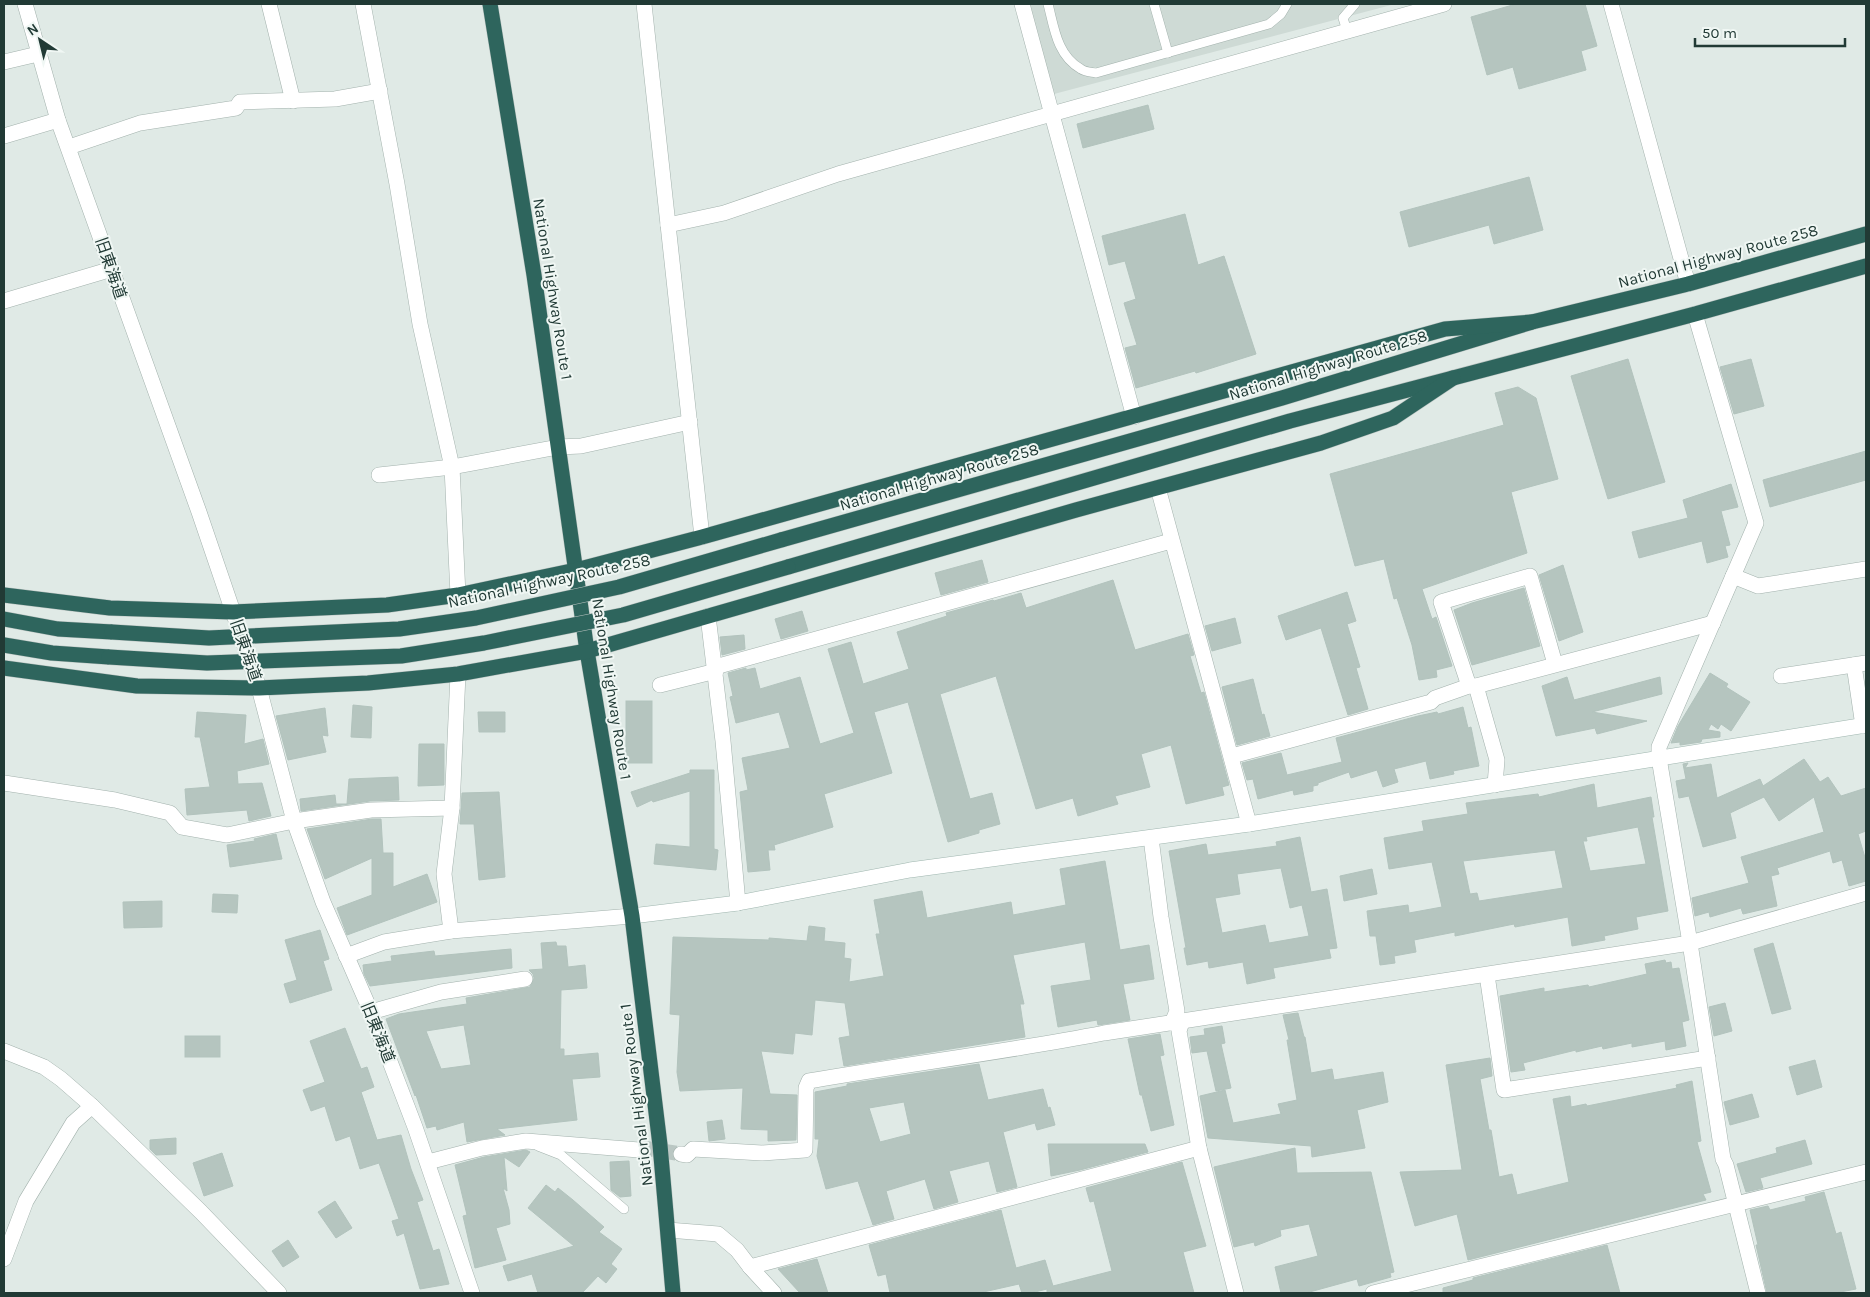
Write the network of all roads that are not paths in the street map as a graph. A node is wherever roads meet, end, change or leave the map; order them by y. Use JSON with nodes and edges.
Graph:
{"nodes":[{"id":1,"x":24,"y":4,"type":"edge"},
{"id":2,"x":269,"y":4,"type":"edge"},
{"id":3,"x":364,"y":4,"type":"edge"},
{"id":4,"x":490,"y":4,"type":"edge"},
{"id":5,"x":644,"y":4,"type":"edge"},
{"id":6,"x":1022,"y":4,"type":"edge"},
{"id":7,"x":1048,"y":4,"type":"edge"},
{"id":8,"x":1154,"y":4,"type":"edge"},
{"id":9,"x":1287,"y":4,"type":"edge"},
{"id":10,"x":1355,"y":4,"type":"edge"},
{"id":11,"x":1444,"y":4,"type":"edge"},
{"id":12,"x":1610,"y":4,"type":"edge"},
{"id":13,"x":1347,"y":31,"type":"junction"},
{"id":14,"x":1168,"y":53,"type":"junction"},
{"id":15,"x":38,"y":54,"type":"junction"},
{"id":16,"x":4,"y":62,"type":"edge"},
{"id":17,"x":380,"y":91,"type":"junction"},
{"id":18,"x":293,"y":101,"type":"junction"},
{"id":19,"x":1053,"y":113,"type":"junction"},
{"id":20,"x":58,"y":120,"type":"junction"},
{"id":21,"x":4,"y":136,"type":"edge"},
{"id":22,"x":69,"y":147,"type":"junction"},
{"id":23,"x":668,"y":226,"type":"junction"},
{"id":24,"x":1866,"y":234,"type":"edge"},
{"id":25,"x":1866,"y":266,"type":"edge"},
{"id":26,"x":112,"y":269,"type":"junction"},
{"id":27,"x":1688,"y":284,"type":"junction"},
{"id":28,"x":4,"y":301,"type":"edge"},
{"id":29,"x":1695,"y":314,"type":"junction"},
{"id":30,"x":1532,"y":322,"type":"junction"},
{"id":31,"x":1453,"y":378,"type":"junction"},
{"id":32,"x":1134,"y":417,"type":"junction"},
{"id":33,"x":690,"y":422,"type":"junction"},
{"id":34,"x":558,"y":448,"type":"junction"},
{"id":35,"x":452,"y":467,"type":"junction"},
{"id":36,"x":379,"y":475,"type":"dead end"},
{"id":37,"x":1158,"y":488,"type":"junction"},
{"id":38,"x":702,"y":537,"type":"junction"},
{"id":39,"x":1172,"y":541,"type":"junction"},
{"id":40,"x":1866,"y":569,"type":"edge"},
{"id":41,"x":576,"y":570,"type":"junction"},
{"id":42,"x":1733,"y":576,"type":"junction"},
{"id":43,"x":4,"y":595,"type":"edge"},
{"id":44,"x":458,"y":595,"type":"junction"},
{"id":45,"x":233,"y":612,"type":"junction"},
{"id":46,"x":708,"y":616,"type":"junction"},
{"id":47,"x":4,"y":619,"type":"edge"},
{"id":48,"x":1713,"y":622,"type":"junction"},
{"id":49,"x":4,"y":645,"type":"edge"},
{"id":50,"x":587,"y":651,"type":"junction"},
{"id":51,"x":1555,"y":664,"type":"junction"},
{"id":52,"x":1860,"y":664,"type":"edge"},
{"id":53,"x":4,"y":668,"type":"edge"},
{"id":54,"x":715,"y":669,"type":"junction"},
{"id":55,"x":458,"y":674,"type":"junction"},
{"id":56,"x":1781,"y":676,"type":"dead end"},
{"id":57,"x":660,"y":685,"type":"dead end"},
{"id":58,"x":1473,"y":686,"type":"junction"},
{"id":59,"x":259,"y":688,"type":"junction"},
{"id":60,"x":1865,"y":725,"type":"edge"},
{"id":61,"x":1232,"y":756,"type":"junction"},
{"id":62,"x":1659,"y":758,"type":"junction"},
{"id":63,"x":4,"y":784,"type":"edge"},
{"id":64,"x":1495,"y":785,"type":"junction"},
{"id":65,"x":452,"y":808,"type":"junction"},
{"id":66,"x":294,"y":821,"type":"junction"},
{"id":67,"x":1249,"y":824,"type":"junction"},
{"id":68,"x":1150,"y":838,"type":"junction"},
{"id":69,"x":1866,"y":893,"type":"edge"},
{"id":70,"x":738,"y":903,"type":"junction"},
{"id":71,"x":632,"y":916,"type":"junction"},
{"id":72,"x":451,"y":931,"type":"junction"},
{"id":73,"x":1690,"y":943,"type":"junction"},
{"id":74,"x":346,"y":956,"type":"junction"},
{"id":75,"x":1487,"y":975,"type":"junction"},
{"id":76,"x":525,"y":979,"type":"dead end"},
{"id":77,"x":371,"y":1012,"type":"junction"},
{"id":78,"x":1177,"y":1022,"type":"junction"},
{"id":79,"x":4,"y":1051,"type":"edge"},
{"id":80,"x":1708,"y":1058,"type":"junction"},
{"id":81,"x":92,"y":1106,"type":"junction"},
{"id":82,"x":526,"y":1141,"type":"junction"},
{"id":83,"x":1200,"y":1148,"type":"junction"},
{"id":84,"x":639,"y":1150,"type":"tunnel mouth"},
{"id":85,"x":681,"y":1154,"type":"tunnel mouth"},
{"id":86,"x":428,"y":1162,"type":"junction"},
{"id":87,"x":1866,"y":1172,"type":"edge"},
{"id":88,"x":1736,"y":1204,"type":"junction"},
{"id":89,"x":624,"y":1209,"type":"dead end"},
{"id":90,"x":668,"y":1230,"type":"junction"},
{"id":91,"x":4,"y":1259,"type":"edge"},
{"id":92,"x":750,"y":1267,"type":"junction"},
{"id":93,"x":265,"y":1288,"type":"edge"},
{"id":94,"x":280,"y":1293,"type":"edge"},
{"id":95,"x":472,"y":1293,"type":"edge"},
{"id":96,"x":673,"y":1293,"type":"edge"},
{"id":97,"x":774,"y":1293,"type":"edge"},
{"id":98,"x":1236,"y":1293,"type":"edge"},
{"id":99,"x":1373,"y":1293,"type":"edge"},
{"id":100,"x":1758,"y":1293,"type":"edge"}],
"edges":[{"from":1,"to":15,"type":"street","name":"旧東海道"},
{"from":2,"to":18,"type":"street"},
{"from":3,"to":17,"type":"street"},
{"from":4,"to":34,"type":"highway","name":"National Highway Route 1"},
{"from":5,"to":23,"type":"street"},
{"from":6,"to":19,"type":"street"},
{"from":7,"to":14,"type":"lane"},
{"from":8,"to":14,"type":"lane"},
{"from":9,"to":14,"type":"lane"},
{"from":10,"to":13,"type":"lane"},
{"from":11,"to":13,"type":"street"},
{"from":12,"to":27,"type":"street"},
{"from":13,"to":19,"type":"street"},
{"from":15,"to":16,"type":"street"},
{"from":15,"to":20,"type":"street","name":"旧東海道"},
{"from":17,"to":18,"type":"street"},
{"from":17,"to":35,"type":"street"},
{"from":18,"to":22,"type":"street"},
{"from":19,"to":23,"type":"street"},
{"from":19,"to":32,"type":"street"},
{"from":20,"to":21,"type":"street"},
{"from":20,"to":22,"type":"street","name":"旧東海道"},
{"from":22,"to":26,"type":"street","name":"旧東海道"},
{"from":23,"to":33,"type":"street"},
{"from":24,"to":27,"type":"highway","name":"National Highway Route 258"},
{"from":25,"to":29,"type":"highway"},
{"from":26,"to":28,"type":"street"},
{"from":26,"to":45,"type":"street","name":"旧東海道"},
{"from":27,"to":30,"type":"highway","name":"National Highway Route 258"},
{"from":29,"to":31,"type":"highway"},
{"from":29,"to":42,"type":"street"},
{"from":30,"to":32,"type":"highway"},
{"from":30,"to":47,"type":"highway","name":"National Highway Route 258","bridge":true},
{"from":31,"to":37,"type":"highway"},
{"from":31,"to":49,"type":"highway","bridge":true},
{"from":32,"to":38,"type":"highway"},
{"from":33,"to":34,"type":"street"},
{"from":33,"to":38,"type":"street"},
{"from":34,"to":35,"type":"street"},
{"from":34,"to":41,"type":"highway","name":"National Highway Route 1"},
{"from":35,"to":36,"type":"street"},
{"from":35,"to":44,"type":"street"},
{"from":37,"to":39,"type":"street"},
{"from":37,"to":46,"type":"highway"},
{"from":38,"to":41,"type":"highway"},
{"from":39,"to":54,"type":"street"},
{"from":39,"to":61,"type":"street"},
{"from":40,"to":42,"type":"street"},
{"from":41,"to":44,"type":"highway"},
{"from":41,"to":50,"type":"highway","name":"National Highway Route 1"},
{"from":42,"to":48,"type":"street"},
{"from":43,"to":45,"type":"highway"},
{"from":44,"to":45,"type":"highway"},
{"from":45,"to":59,"type":"street","name":"旧東海道"},
{"from":46,"to":50,"type":"highway"},
{"from":46,"to":54,"type":"street"},
{"from":48,"to":51,"type":"street"},
{"from":48,"to":62,"type":"street"},
{"from":50,"to":55,"type":"highway"},
{"from":50,"to":71,"type":"highway","name":"National Highway Route 1"},
{"from":51,"to":58,"type":"street"},
{"from":51,"to":58,"type":"street"},
{"from":52,"to":56,"type":"street"},
{"from":52,"to":60,"type":"street"},
{"from":53,"to":59,"type":"highway"},
{"from":54,"to":57,"type":"street"},
{"from":54,"to":70,"type":"street"},
{"from":55,"to":59,"type":"highway"},
{"from":55,"to":65,"type":"street"},
{"from":58,"to":61,"type":"street"},
{"from":58,"to":64,"type":"street"},
{"from":59,"to":66,"type":"street","name":"旧東海道"},
{"from":60,"to":62,"type":"street"},
{"from":61,"to":67,"type":"street"},
{"from":62,"to":64,"type":"street"},
{"from":62,"to":73,"type":"street"},
{"from":63,"to":66,"type":"street"},
{"from":64,"to":67,"type":"street"},
{"from":65,"to":66,"type":"street"},
{"from":65,"to":72,"type":"street"},
{"from":66,"to":74,"type":"street","name":"旧東海道"},
{"from":67,"to":68,"type":"street"},
{"from":68,"to":70,"type":"street"},
{"from":68,"to":78,"type":"street"},
{"from":69,"to":73,"type":"street"},
{"from":70,"to":71,"type":"street"},
{"from":71,"to":72,"type":"street"},
{"from":71,"to":90,"type":"highway","name":"National Highway Route 1"},
{"from":72,"to":74,"type":"street"},
{"from":73,"to":75,"type":"street"},
{"from":73,"to":80,"type":"street"},
{"from":74,"to":77,"type":"street","name":"旧東海道"},
{"from":75,"to":78,"type":"street"},
{"from":75,"to":80,"type":"street"},
{"from":76,"to":77,"type":"street"},
{"from":77,"to":86,"type":"street","name":"旧東海道"},
{"from":78,"to":83,"type":"street"},
{"from":78,"to":85,"type":"street"},
{"from":79,"to":81,"type":"street"},
{"from":80,"to":88,"type":"street"},
{"from":81,"to":91,"type":"street"},
{"from":81,"to":93,"type":"street"},
{"from":82,"to":84,"type":"street"},
{"from":82,"to":86,"type":"street"},
{"from":82,"to":89,"type":"lane"},
{"from":83,"to":92,"type":"street"},
{"from":83,"to":98,"type":"street"},
{"from":86,"to":95,"type":"street","name":"旧東海道"},
{"from":87,"to":88,"type":"street"},
{"from":88,"to":99,"type":"street"},
{"from":88,"to":100,"type":"street"},
{"from":90,"to":92,"type":"street"},
{"from":90,"to":96,"type":"highway","name":"National Highway Route 1"},
{"from":92,"to":97,"type":"street"},
{"from":93,"to":94,"type":"street"}]}
